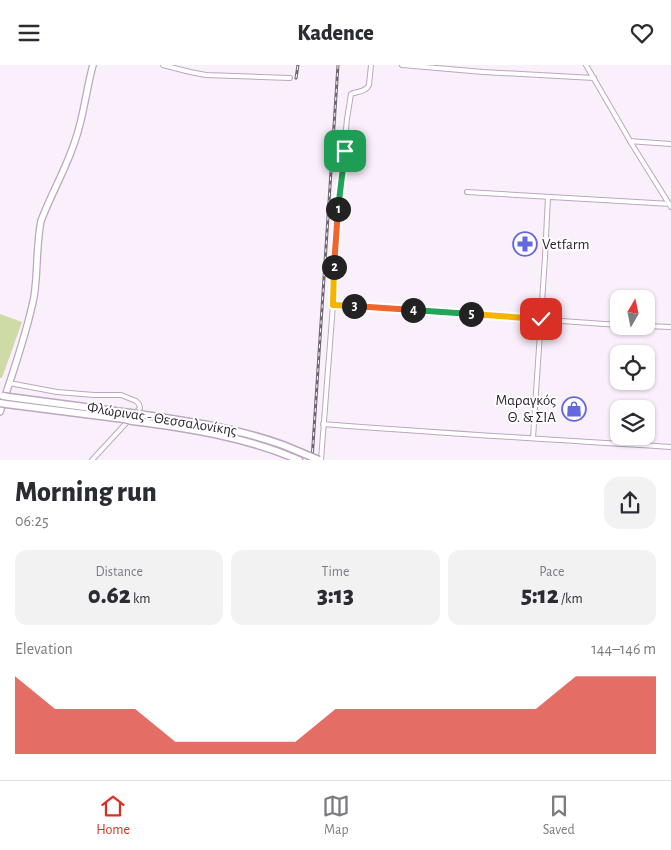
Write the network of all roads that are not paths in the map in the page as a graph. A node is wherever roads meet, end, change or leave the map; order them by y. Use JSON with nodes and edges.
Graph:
{"nodes":[{"id":1,"x":93,"y":65,"type":"edge"},
{"id":2,"x":163,"y":65,"type":"edge"},
{"id":3,"x":371,"y":65,"type":"edge"},
{"id":4,"x":402,"y":65,"type":"edge"},
{"id":5,"x":586,"y":65,"type":"edge"},
{"id":6,"x":290,"y":78,"type":"dead end"},
{"id":7,"x":594,"y":78,"type":"junction"},
{"id":8,"x":630,"y":141,"type":"junction"},
{"id":9,"x":671,"y":144,"type":"edge"},
{"id":10,"x":467,"y":192,"type":"dead end"},
{"id":11,"x":548,"y":197,"type":"junction"},
{"id":12,"x":670,"y":205,"type":"edge"},
{"id":13,"x":333,"y":305,"type":"junction"},
{"id":14,"x":541,"y":319,"type":"junction"},
{"id":15,"x":610,"y":324,"type":"edge"},
{"id":16,"x":655,"y":326,"type":"edge"},
{"id":17,"x":671,"y":327,"type":"edge"},
{"id":18,"x":9,"y":383,"type":"junction"},
{"id":19,"x":4,"y":396,"type":"edge"},
{"id":20,"x":3,"y":404,"type":"edge"},
{"id":21,"x":0,"y":412,"type":"edge"},
{"id":22,"x":323,"y":424,"type":"junction"},
{"id":23,"x":533,"y":438,"type":"junction"},
{"id":24,"x":671,"y":447,"type":"edge"},
{"id":25,"x":92,"y":460,"type":"edge"},
{"id":26,"x":299,"y":460,"type":"edge"},
{"id":27,"x":320,"y":460,"type":"edge"}],
"edges":[{"from":1,"to":18,"type":"street"},
{"from":2,"to":6,"type":"street"},
{"from":3,"to":13,"type":"street"},
{"from":4,"to":7,"type":"street"},
{"from":5,"to":7,"type":"street"},
{"from":7,"to":8,"type":"street"},
{"from":8,"to":9,"type":"street"},
{"from":8,"to":12,"type":"street"},
{"from":10,"to":11,"type":"street"},
{"from":11,"to":12,"type":"street"},
{"from":11,"to":14,"type":"street"},
{"from":13,"to":14,"type":"street"},
{"from":13,"to":22,"type":"street"},
{"from":14,"to":15,"type":"street"},
{"from":14,"to":23,"type":"street"},
{"from":16,"to":17,"type":"street"},
{"from":18,"to":21,"type":"street"},
{"from":18,"to":25,"type":"street"},
{"from":19,"to":27,"type":"main road","name":"Φλώρινας - Θεσσαλονίκης","bridge":true},
{"from":20,"to":26,"type":"main road","name":"Φλώρινας - Θεσσαλονίκης","bridge":true},
{"from":22,"to":23,"type":"street"},
{"from":22,"to":27,"type":"street"},
{"from":23,"to":24,"type":"street"}]}
